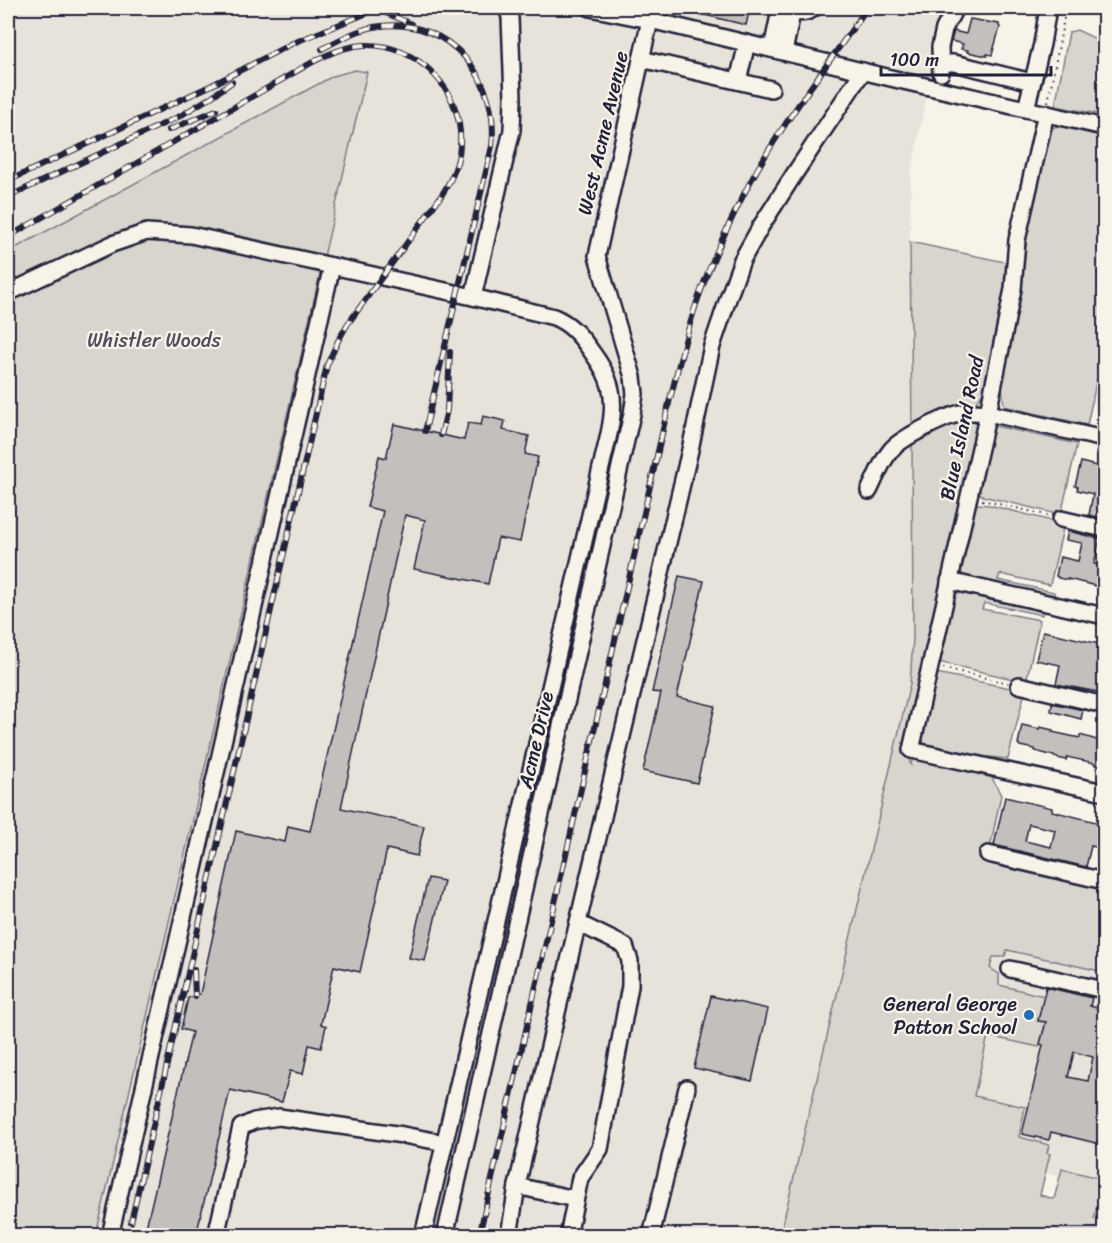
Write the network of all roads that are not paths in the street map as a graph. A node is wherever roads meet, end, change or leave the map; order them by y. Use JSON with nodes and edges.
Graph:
{"nodes":[{"id":1,"x":507,"y":8,"type":"edge"},
{"id":2,"x":590,"y":8,"type":"edge"},
{"id":3,"x":814,"y":8,"type":"edge"},
{"id":4,"x":955,"y":8,"type":"edge"},
{"id":5,"x":1048,"y":8,"type":"edge"},
{"id":6,"x":782,"y":9,"type":"edge"},
{"id":7,"x":650,"y":20,"type":"junction"},
{"id":8,"x":747,"y":43,"type":"junction"},
{"id":9,"x":778,"y":50,"type":"junction"},
{"id":10,"x":641,"y":59,"type":"junction"},
{"id":11,"x":941,"y":67,"type":"junction"},
{"id":12,"x":863,"y":71,"type":"junction"},
{"id":13,"x":738,"y":81,"type":"junction"},
{"id":14,"x":1032,"y":82,"type":"junction"},
{"id":15,"x":939,"y":88,"type":"junction"},
{"id":16,"x":771,"y":89,"type":"dead end"},
{"id":17,"x":1026,"y":109,"type":"junction"},
{"id":18,"x":1046,"y":114,"type":"junction"},
{"id":19,"x":1104,"y":127,"type":"edge"},
{"id":20,"x":597,"y":256,"type":"joint"},
{"id":21,"x":332,"y":266,"type":"junction"},
{"id":22,"x":8,"y":292,"type":"edge"},
{"id":23,"x":473,"y":297,"type":"junction"},
{"id":24,"x":988,"y":414,"type":"junction"},
{"id":25,"x":1104,"y":439,"type":"edge"},
{"id":26,"x":869,"y":491,"type":"dead end"},
{"id":27,"x":1061,"y":519,"type":"road end"},
{"id":28,"x":1104,"y":529,"type":"edge"},
{"id":29,"x":949,"y":581,"type":"junction"},
{"id":30,"x":1104,"y":616,"type":"edge"},
{"id":31,"x":1019,"y":685,"type":"road end"},
{"id":32,"x":1104,"y":705,"type":"edge"},
{"id":33,"x":1104,"y":792,"type":"edge"},
{"id":34,"x":988,"y":854,"type":"dead end"},
{"id":35,"x":1104,"y":881,"type":"edge"},
{"id":36,"x":578,"y":923,"type":"junction"},
{"id":37,"x":1010,"y":969,"type":"dead end"},
{"id":38,"x":1104,"y":990,"type":"edge"},
{"id":39,"x":687,"y":1088,"type":"dead end"},
{"id":40,"x":445,"y":1143,"type":"junction"},
{"id":41,"x":517,"y":1186,"type":"junction"},
{"id":42,"x":575,"y":1199,"type":"junction"},
{"id":43,"x":110,"y":1236,"type":"edge"},
{"id":44,"x":216,"y":1236,"type":"edge"},
{"id":45,"x":423,"y":1236,"type":"edge"},
{"id":46,"x":445,"y":1236,"type":"edge"},
{"id":47,"x":509,"y":1236,"type":"edge"},
{"id":48,"x":567,"y":1236,"type":"edge"},
{"id":49,"x":651,"y":1236,"type":"edge"}],
"edges":[{"from":1,"to":23,"type":"street"},
{"from":2,"to":7,"type":"street"},
{"from":3,"to":6,"type":"street"},
{"from":4,"to":11,"type":"street"},
{"from":5,"to":14,"type":"street"},
{"from":6,"to":9,"type":"street"},
{"from":7,"to":8,"type":"street"},
{"from":7,"to":10,"type":"street","name":"West Acme Avenue"},
{"from":8,"to":9,"type":"street"},
{"from":8,"to":13,"type":"street"},
{"from":9,"to":12,"type":"street"},
{"from":10,"to":13,"type":"street"},
{"from":10,"to":20,"type":"street","name":"West Acme Avenue"},
{"from":11,"to":14,"type":"street"},
{"from":11,"to":15,"type":"street"},
{"from":12,"to":15,"type":"street"},
{"from":12,"to":36,"type":"street"},
{"from":13,"to":16,"type":"street"},
{"from":14,"to":17,"type":"street"},
{"from":15,"to":17,"type":"street"},
{"from":17,"to":18,"type":"street"},
{"from":18,"to":19,"type":"street"},
{"from":18,"to":24,"type":"street","name":"Blue Island Road"},
{"from":20,"to":46,"type":"street","name":"Acme Drive"},
{"from":21,"to":22,"type":"street"},
{"from":21,"to":23,"type":"street"},
{"from":21,"to":43,"type":"street"},
{"from":23,"to":40,"type":"street"},
{"from":24,"to":25,"type":"street"},
{"from":24,"to":26,"type":"street"},
{"from":24,"to":29,"type":"street","name":"Blue Island Road"},
{"from":27,"to":28,"type":"street"},
{"from":29,"to":30,"type":"street"},
{"from":29,"to":33,"type":"street","name":"Blue Island Road"},
{"from":31,"to":32,"type":"street"},
{"from":34,"to":35,"type":"street"},
{"from":36,"to":41,"type":"street"},
{"from":36,"to":42,"type":"street"},
{"from":37,"to":38,"type":"street"},
{"from":39,"to":49,"type":"street"},
{"from":40,"to":44,"type":"street"},
{"from":40,"to":45,"type":"street"},
{"from":41,"to":42,"type":"street"},
{"from":41,"to":47,"type":"street"},
{"from":42,"to":48,"type":"street"}]}
